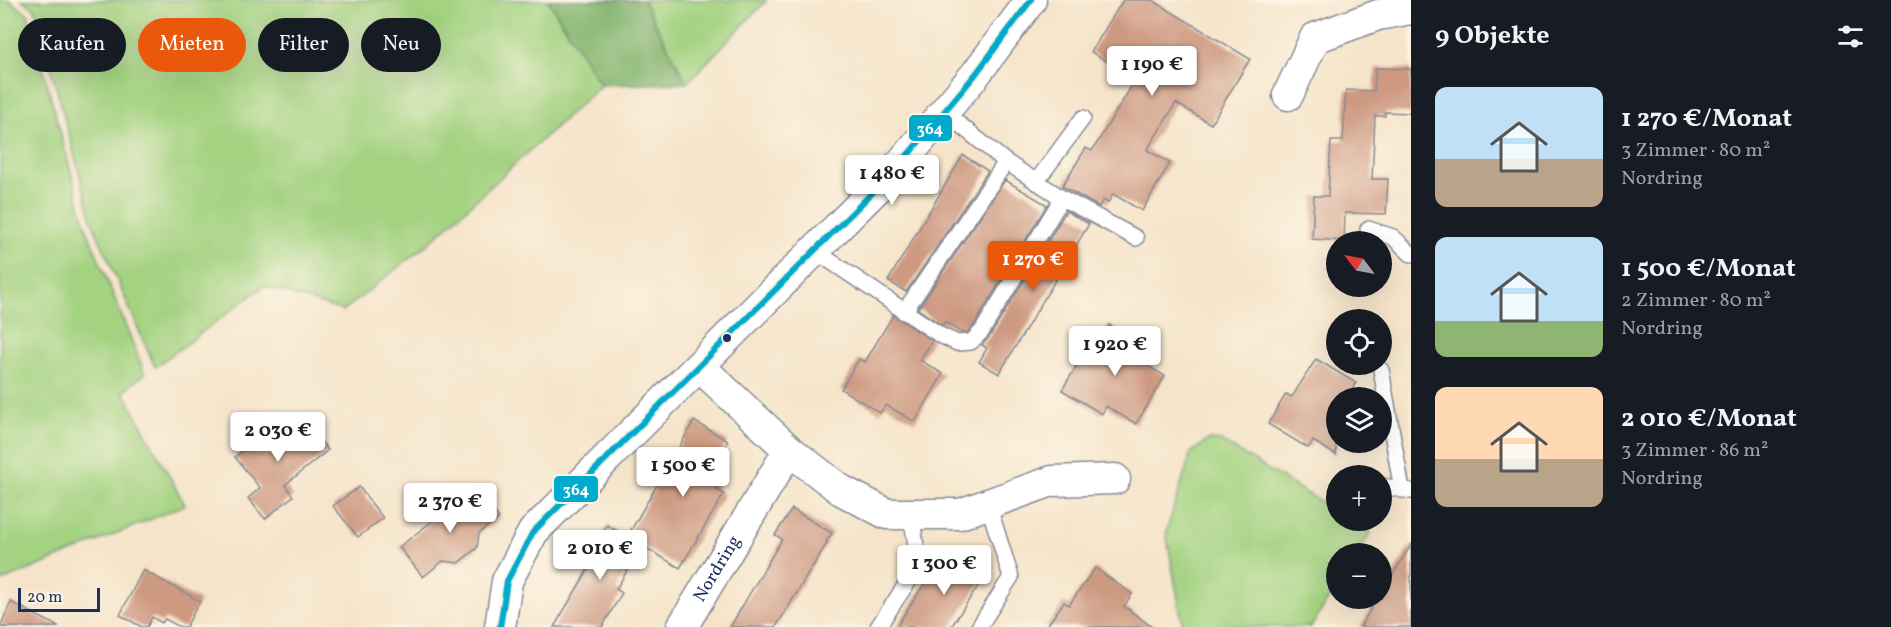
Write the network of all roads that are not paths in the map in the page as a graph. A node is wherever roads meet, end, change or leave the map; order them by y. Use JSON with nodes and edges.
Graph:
{"nodes":[{"id":1,"x":1031,"y":0,"type":"edge"},
{"id":2,"x":1411,"y":9,"type":"edge"},
{"id":3,"x":1288,"y":95,"type":"dead end"},
{"id":4,"x":944,"y":112,"type":"junction"},
{"id":5,"x":1083,"y":118,"type":"dead end"},
{"id":6,"x":1006,"y":162,"type":"junction"},
{"id":7,"x":1036,"y":182,"type":"junction"},
{"id":8,"x":1062,"y":198,"type":"junction"},
{"id":9,"x":1368,"y":229,"type":"dead end"},
{"id":10,"x":1136,"y":238,"type":"dead end"},
{"id":11,"x":814,"y":250,"type":"junction"},
{"id":12,"x":1411,"y":254,"type":"edge"},
{"id":13,"x":904,"y":312,"type":"junction"},
{"id":14,"x":700,"y":367,"type":"junction"},
{"id":15,"x":1382,"y":375,"type":"edge"},
{"id":16,"x":789,"y":450,"type":"junction"},
{"id":17,"x":1115,"y":479,"type":"dead end"},
{"id":18,"x":1392,"y":488,"type":"edge"},
{"id":19,"x":1407,"y":490,"type":"edge"},
{"id":20,"x":988,"y":504,"type":"junction"},
{"id":21,"x":911,"y":514,"type":"junction"},
{"id":22,"x":500,"y":627,"type":"edge"},
{"id":23,"x":682,"y":627,"type":"edge"},
{"id":24,"x":878,"y":627,"type":"edge"},
{"id":25,"x":979,"y":627,"type":"edge"}],
"edges":[{"from":1,"to":4,"type":"street"},
{"from":2,"to":3,"type":"street"},
{"from":4,"to":6,"type":"lane"},
{"from":4,"to":11,"type":"street"},
{"from":5,"to":7,"type":"lane"},
{"from":6,"to":7,"type":"lane"},
{"from":6,"to":13,"type":"lane"},
{"from":7,"to":8,"type":"lane"},
{"from":8,"to":10,"type":"lane"},
{"from":8,"to":13,"type":"lane"},
{"from":9,"to":12,"type":"lane"},
{"from":11,"to":13,"type":"lane"},
{"from":11,"to":14,"type":"street"},
{"from":14,"to":16,"type":"street"},
{"from":14,"to":22,"type":"street"},
{"from":15,"to":19,"type":"lane"},
{"from":16,"to":21,"type":"street"},
{"from":16,"to":23,"type":"street","name":"Nordring"},
{"from":17,"to":20,"type":"street"},
{"from":18,"to":19,"type":"lane"},
{"from":20,"to":21,"type":"street"},
{"from":20,"to":25,"type":"lane"},
{"from":21,"to":24,"type":"lane"}]}
